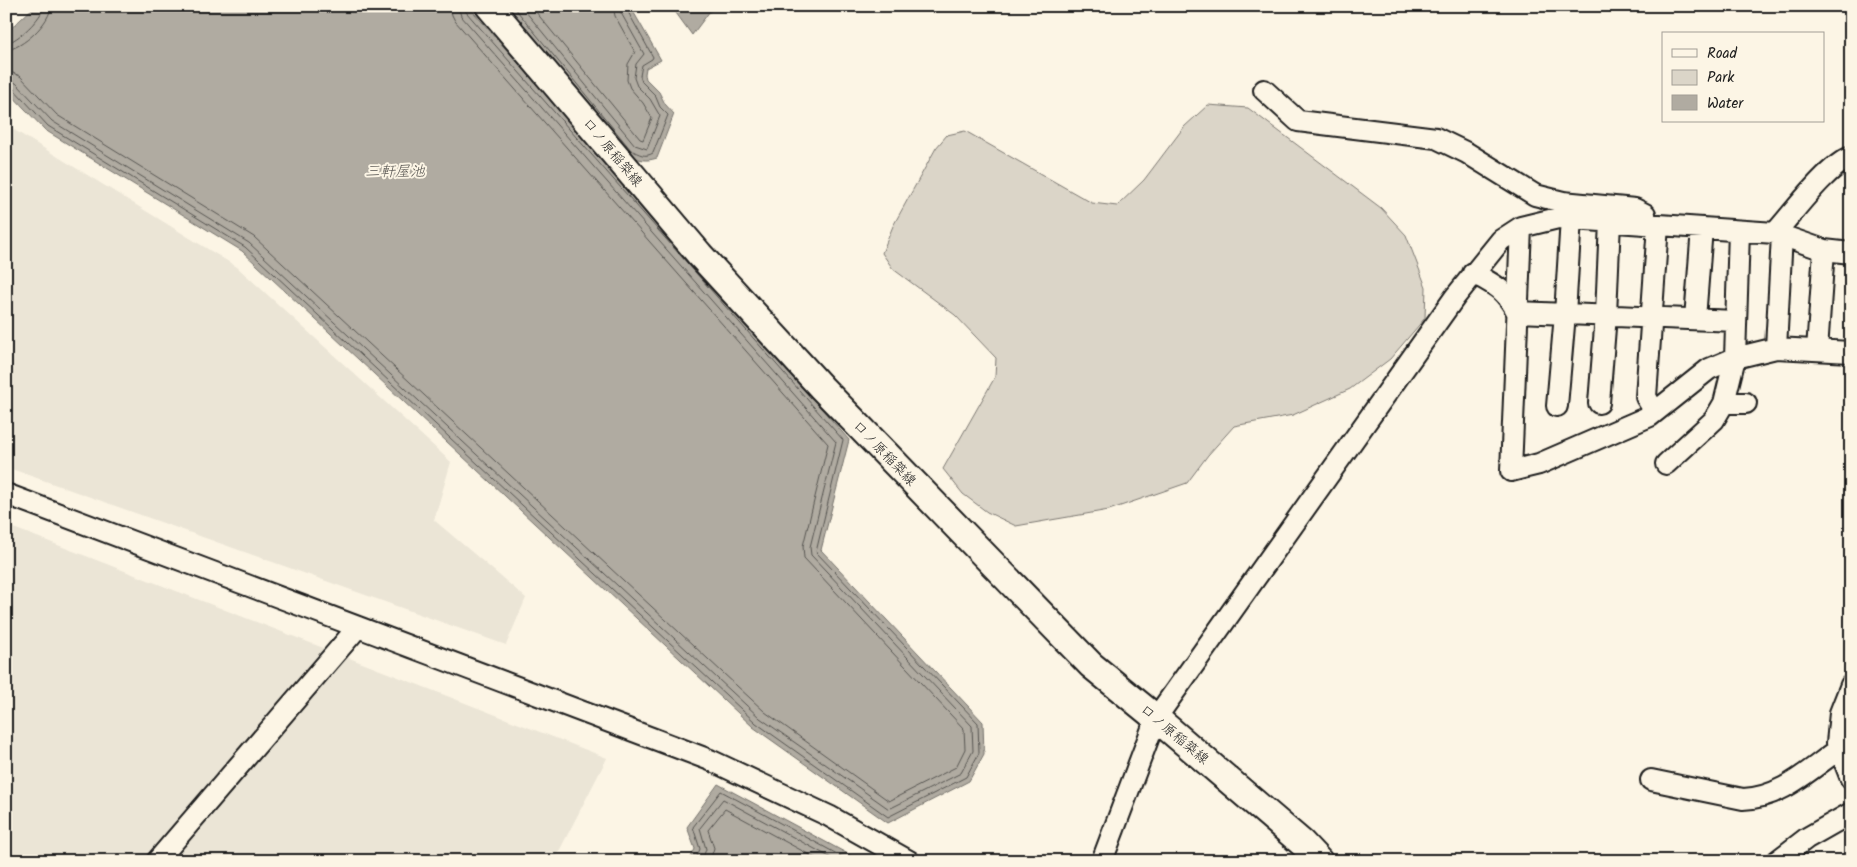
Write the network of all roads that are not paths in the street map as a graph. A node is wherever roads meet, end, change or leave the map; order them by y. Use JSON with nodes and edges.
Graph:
{"nodes":[{"id":1,"x":489,"y":6,"type":"edge"},
{"id":2,"x":1264,"y":90,"type":"dead end"},
{"id":3,"x":1851,"y":157,"type":"edge"},
{"id":4,"x":1570,"y":218,"type":"junction"},
{"id":5,"x":1610,"y":222,"type":"junction"},
{"id":6,"x":1652,"y":225,"type":"junction"},
{"id":7,"x":1520,"y":227,"type":"junction"},
{"id":8,"x":1702,"y":228,"type":"junction"},
{"id":9,"x":1739,"y":231,"type":"junction"},
{"id":10,"x":1779,"y":234,"type":"junction"},
{"id":11,"x":1824,"y":250,"type":"junction"},
{"id":12,"x":1851,"y":253,"type":"edge"},
{"id":13,"x":1473,"y":272,"type":"junction"},
{"id":14,"x":1518,"y":312,"type":"junction"},
{"id":15,"x":1565,"y":314,"type":"junction"},
{"id":16,"x":1606,"y":316,"type":"junction"},
{"id":17,"x":1652,"y":317,"type":"junction"},
{"id":18,"x":1695,"y":319,"type":"junction"},
{"id":19,"x":1736,"y":321,"type":"junction"},
{"id":20,"x":1776,"y":348,"type":"junction"},
{"id":21,"x":1817,"y":350,"type":"junction"},
{"id":22,"x":1851,"y":352,"type":"edge"},
{"id":23,"x":1735,"y":358,"type":"junction"},
{"id":24,"x":1724,"y":403,"type":"junction"},
{"id":25,"x":1746,"y":403,"type":"dead end"},
{"id":26,"x":1600,"y":404,"type":"dead end"},
{"id":27,"x":1557,"y":406,"type":"dead end"},
{"id":28,"x":1655,"y":412,"type":"junction"},
{"id":29,"x":1666,"y":464,"type":"dead end"},
{"id":30,"x":6,"y":494,"type":"edge"},
{"id":31,"x":358,"y":627,"type":"junction"},
{"id":32,"x":1851,"y":685,"type":"edge"},
{"id":33,"x":1156,"y":718,"type":"junction"},
{"id":34,"x":1838,"y":750,"type":"junction"},
{"id":35,"x":1851,"y":779,"type":"edge"},
{"id":36,"x":1651,"y":780,"type":"dead end"},
{"id":37,"x":1851,"y":813,"type":"edge"},
{"id":38,"x":157,"y":861,"type":"edge"},
{"id":39,"x":909,"y":861,"type":"edge"},
{"id":40,"x":1102,"y":861,"type":"edge"},
{"id":41,"x":1319,"y":861,"type":"edge"},
{"id":42,"x":1777,"y":861,"type":"edge"}],
"edges":[{"from":1,"to":33,"type":"main road","name":"口ノ原稲築線"},
{"from":2,"to":6,"type":"street"},
{"from":3,"to":10,"type":"street"},
{"from":4,"to":5,"type":"street"},
{"from":4,"to":7,"type":"street"},
{"from":4,"to":15,"type":"street"},
{"from":5,"to":6,"type":"street"},
{"from":5,"to":16,"type":"street"},
{"from":6,"to":8,"type":"street"},
{"from":6,"to":17,"type":"street"},
{"from":7,"to":13,"type":"street"},
{"from":7,"to":14,"type":"street"},
{"from":8,"to":9,"type":"street"},
{"from":8,"to":18,"type":"street"},
{"from":9,"to":10,"type":"street"},
{"from":9,"to":19,"type":"street"},
{"from":10,"to":11,"type":"street"},
{"from":10,"to":20,"type":"street"},
{"from":11,"to":12,"type":"street"},
{"from":11,"to":21,"type":"street"},
{"from":13,"to":14,"type":"street"},
{"from":13,"to":33,"type":"street"},
{"from":14,"to":15,"type":"street"},
{"from":14,"to":28,"type":"street"},
{"from":15,"to":16,"type":"street"},
{"from":15,"to":27,"type":"street"},
{"from":16,"to":17,"type":"street"},
{"from":16,"to":26,"type":"street"},
{"from":17,"to":18,"type":"street"},
{"from":17,"to":28,"type":"street"},
{"from":18,"to":19,"type":"street"},
{"from":19,"to":23,"type":"street"},
{"from":20,"to":21,"type":"street"},
{"from":20,"to":23,"type":"street"},
{"from":21,"to":22,"type":"street"},
{"from":23,"to":24,"type":"street"},
{"from":23,"to":28,"type":"street"},
{"from":24,"to":25,"type":"street"},
{"from":24,"to":29,"type":"street"},
{"from":30,"to":31,"type":"street"},
{"from":31,"to":38,"type":"street"},
{"from":31,"to":39,"type":"street"},
{"from":32,"to":34,"type":"street"},
{"from":33,"to":40,"type":"street"},
{"from":33,"to":41,"type":"main road","name":"口ノ原稲築線"},
{"from":34,"to":35,"type":"street"},
{"from":34,"to":36,"type":"street"},
{"from":37,"to":42,"type":"street"}]}
